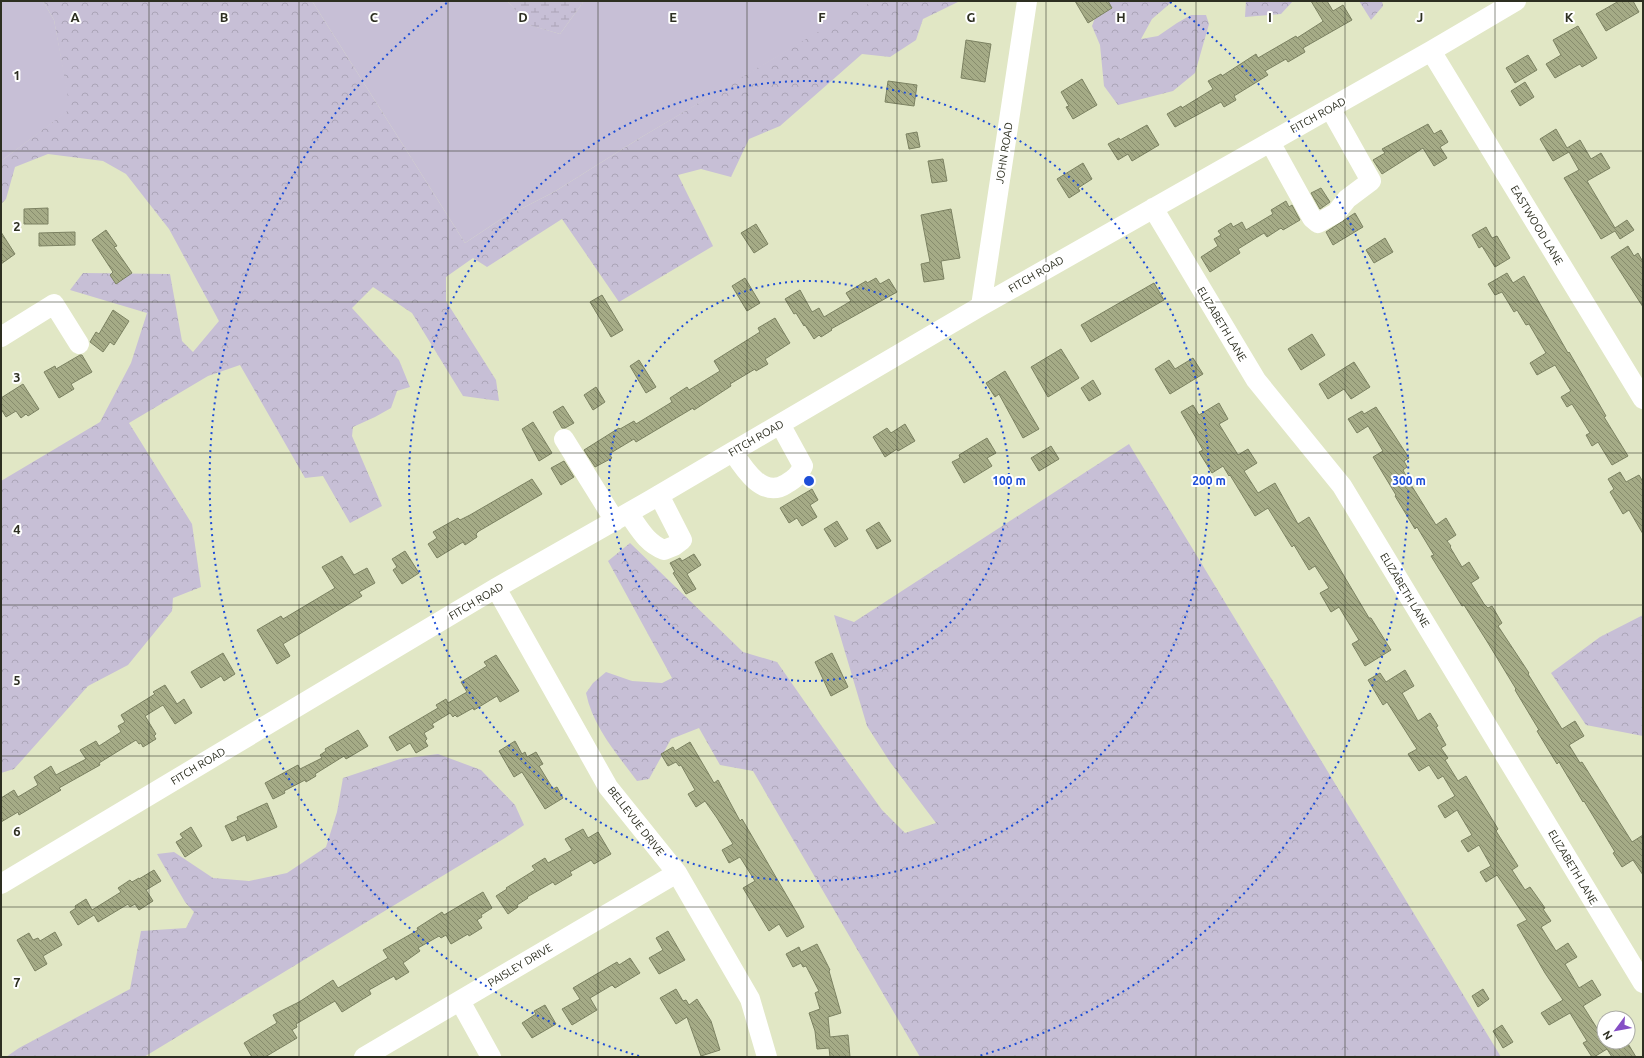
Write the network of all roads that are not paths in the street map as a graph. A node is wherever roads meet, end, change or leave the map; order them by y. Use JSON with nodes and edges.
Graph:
{"nodes":[{"id":1,"x":1027,"y":1,"type":"edge"},
{"id":2,"x":1516,"y":1,"type":"edge"},
{"id":3,"x":1431,"y":51,"type":"junction"},
{"id":4,"x":1330,"y":108,"type":"junction"},
{"id":5,"x":1270,"y":142,"type":"junction"},
{"id":6,"x":1153,"y":208,"type":"junction"},
{"id":7,"x":981,"y":306,"type":"junction"},
{"id":8,"x":1,"y":337,"type":"edge"},
{"id":9,"x":78,"y":344,"type":"dead end"},
{"id":10,"x":1643,"y":399,"type":"edge"},
{"id":11,"x":780,"y":424,"type":"junction"},
{"id":12,"x":564,"y":439,"type":"dead end"},
{"id":13,"x":733,"y":452,"type":"junction"},
{"id":14,"x":659,"y":495,"type":"junction"},
{"id":15,"x":622,"y":517,"type":"junction"},
{"id":16,"x":496,"y":588,"type":"junction"},
{"id":17,"x":677,"y":873,"type":"junction"},
{"id":18,"x":1,"y":884,"type":"edge"},
{"id":19,"x":1643,"y":983,"type":"edge"},
{"id":20,"x":460,"y":1001,"type":"junction"},
{"id":21,"x":364,"y":1057,"type":"edge"},
{"id":22,"x":491,"y":1057,"type":"edge"},
{"id":23,"x":767,"y":1057,"type":"edge"}],
"edges":[{"from":1,"to":7,"type":"street","name":"JOHN ROAD"},
{"from":2,"to":3,"type":"street","name":"FITCH ROAD"},
{"from":3,"to":4,"type":"street","name":"FITCH ROAD"},
{"from":3,"to":10,"type":"street","name":"EASTWOOD LANE"},
{"from":4,"to":5,"type":"street","name":"FITCH ROAD"},
{"from":4,"to":5,"type":"street"},
{"from":5,"to":6,"type":"street","name":"FITCH ROAD"},
{"from":6,"to":7,"type":"street","name":"FITCH ROAD"},
{"from":6,"to":19,"type":"street","name":"ELIZABETH LANE"},
{"from":7,"to":11,"type":"street","name":"FITCH ROAD"},
{"from":8,"to":9,"type":"street"},
{"from":11,"to":13,"type":"street","name":"FITCH ROAD"},
{"from":11,"to":13,"type":"street"},
{"from":12,"to":15,"type":"street"},
{"from":13,"to":14,"type":"street","name":"FITCH ROAD"},
{"from":14,"to":15,"type":"street","name":"FITCH ROAD"},
{"from":14,"to":15,"type":"street"},
{"from":15,"to":16,"type":"street","name":"FITCH ROAD"},
{"from":16,"to":17,"type":"street","name":"BELLEVUE DRIVE"},
{"from":16,"to":18,"type":"street","name":"FITCH ROAD"},
{"from":17,"to":20,"type":"street","name":"PAISLEY DRIVE"},
{"from":17,"to":23,"type":"street","name":"BELLEVUE DRIVE"},
{"from":20,"to":21,"type":"street","name":"PAISLEY DRIVE"},
{"from":20,"to":22,"type":"street"}]}
